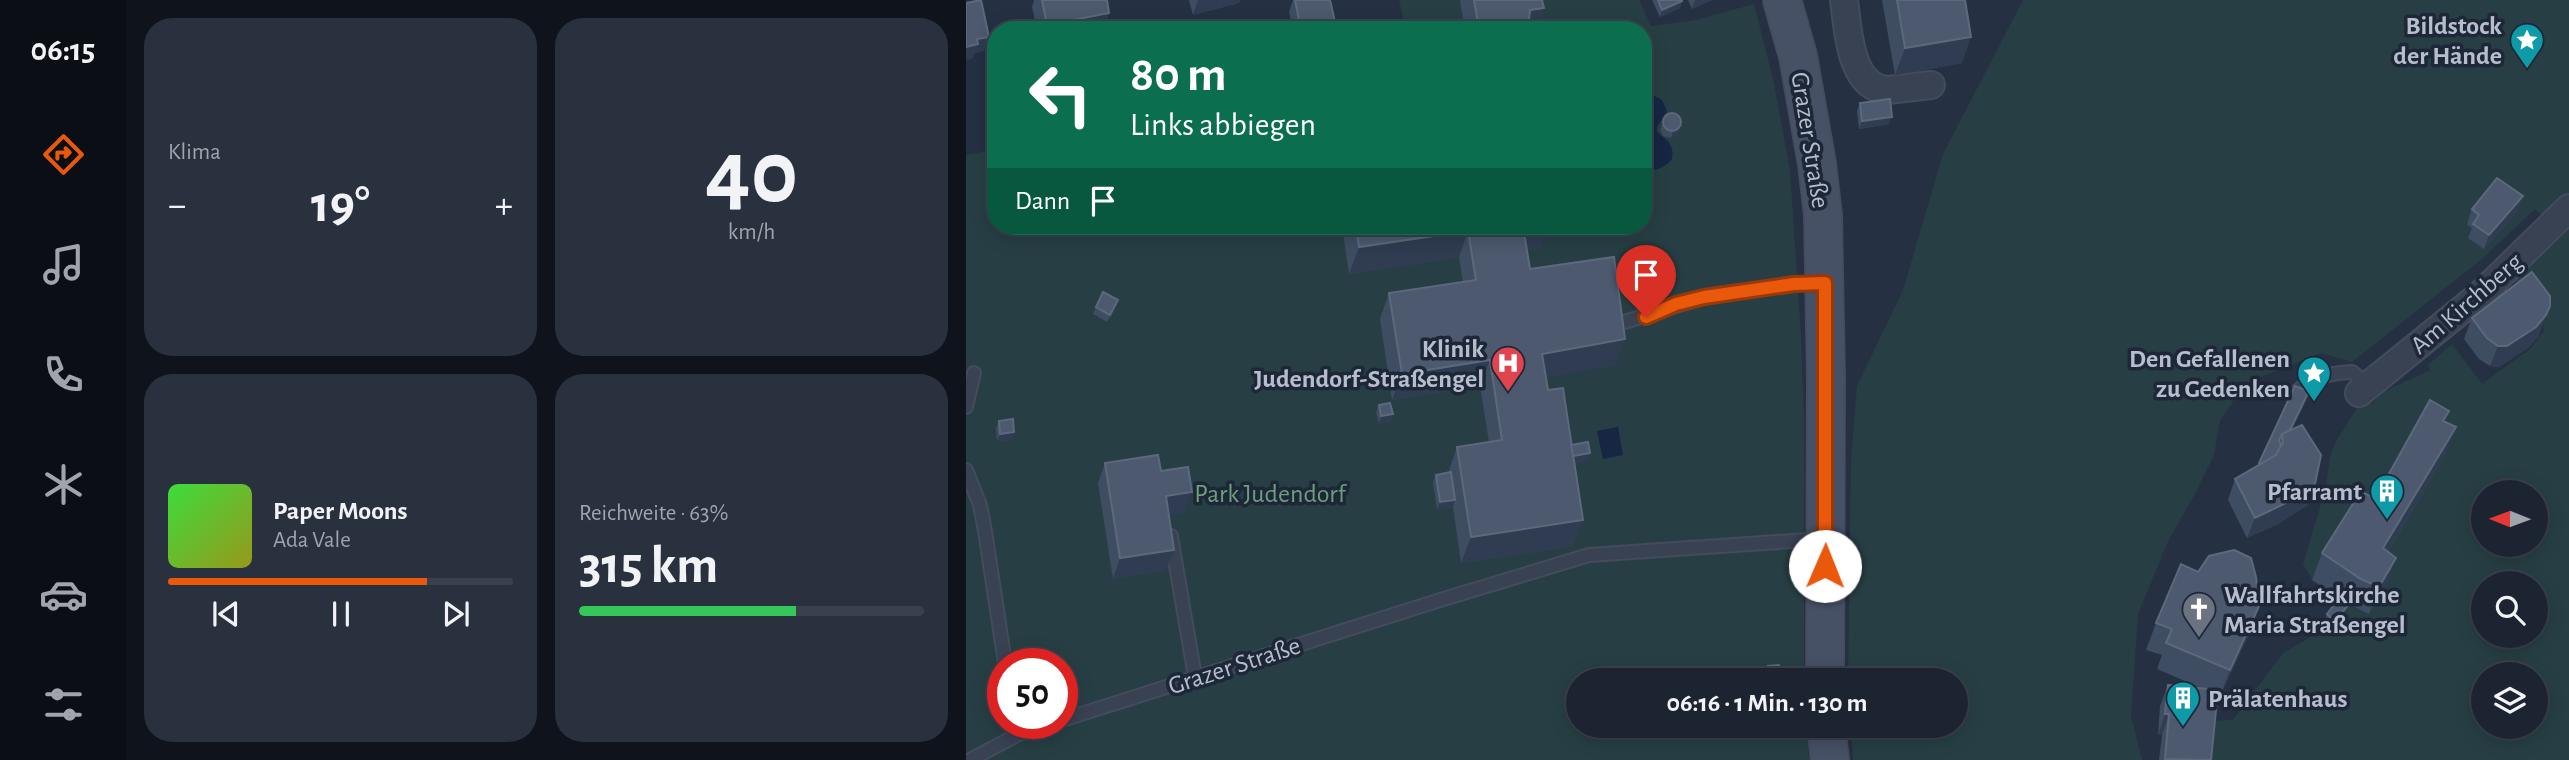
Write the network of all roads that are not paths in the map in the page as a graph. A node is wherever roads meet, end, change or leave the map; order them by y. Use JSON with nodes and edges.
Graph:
{"nodes":[{"id":1,"x":1782,"y":0,"type":"edge"},
{"id":2,"x":1844,"y":0,"type":"edge"},
{"id":3,"x":1931,"y":85,"type":"dead end"},
{"id":4,"x":2569,"y":208,"type":"edge"},
{"id":5,"x":1810,"y":284,"type":"junction"},
{"id":6,"x":1615,"y":325,"type":"edge"},
{"id":7,"x":974,"y":373,"type":"dead end"},
{"id":8,"x":2364,"y":389,"type":"joint"},
{"id":9,"x":2294,"y":394,"type":"edge"},
{"id":10,"x":966,"y":407,"type":"edge"},
{"id":11,"x":966,"y":470,"type":"edge"},
{"id":12,"x":1171,"y":536,"type":"edge"},
{"id":13,"x":1826,"y":538,"type":"junction"},
{"id":14,"x":1003,"y":648,"type":"edge"},
{"id":15,"x":1825,"y":668,"type":"edge"},
{"id":16,"x":1195,"y":677,"type":"junction"},
{"id":17,"x":1078,"y":715,"type":"edge"},
{"id":18,"x":1827,"y":738,"type":"edge"},
{"id":19,"x":1001,"y":739,"type":"edge"},
{"id":20,"x":970,"y":760,"type":"edge"},
{"id":21,"x":1830,"y":760,"type":"edge"}],
"edges":[{"from":1,"to":5,"type":"main road","name":"Grazer Straße"},
{"from":2,"to":3,"type":"street"},
{"from":4,"to":8,"type":"street","name":"Am Kirchberg"},
{"from":5,"to":6,"type":"lane"},
{"from":5,"to":13,"type":"main road","name":"Grazer Straße"},
{"from":7,"to":10,"type":"lane"},
{"from":8,"to":9,"type":"lane"},
{"from":11,"to":14,"type":"lane"},
{"from":12,"to":16,"type":"lane"},
{"from":13,"to":15,"type":"main road","name":"Grazer Straße"},
{"from":13,"to":16,"type":"lane","name":"Grazer Straße"},
{"from":16,"to":17,"type":"lane","name":"Grazer Straße"},
{"from":18,"to":21,"type":"main road"},
{"from":19,"to":20,"type":"lane"}]}
